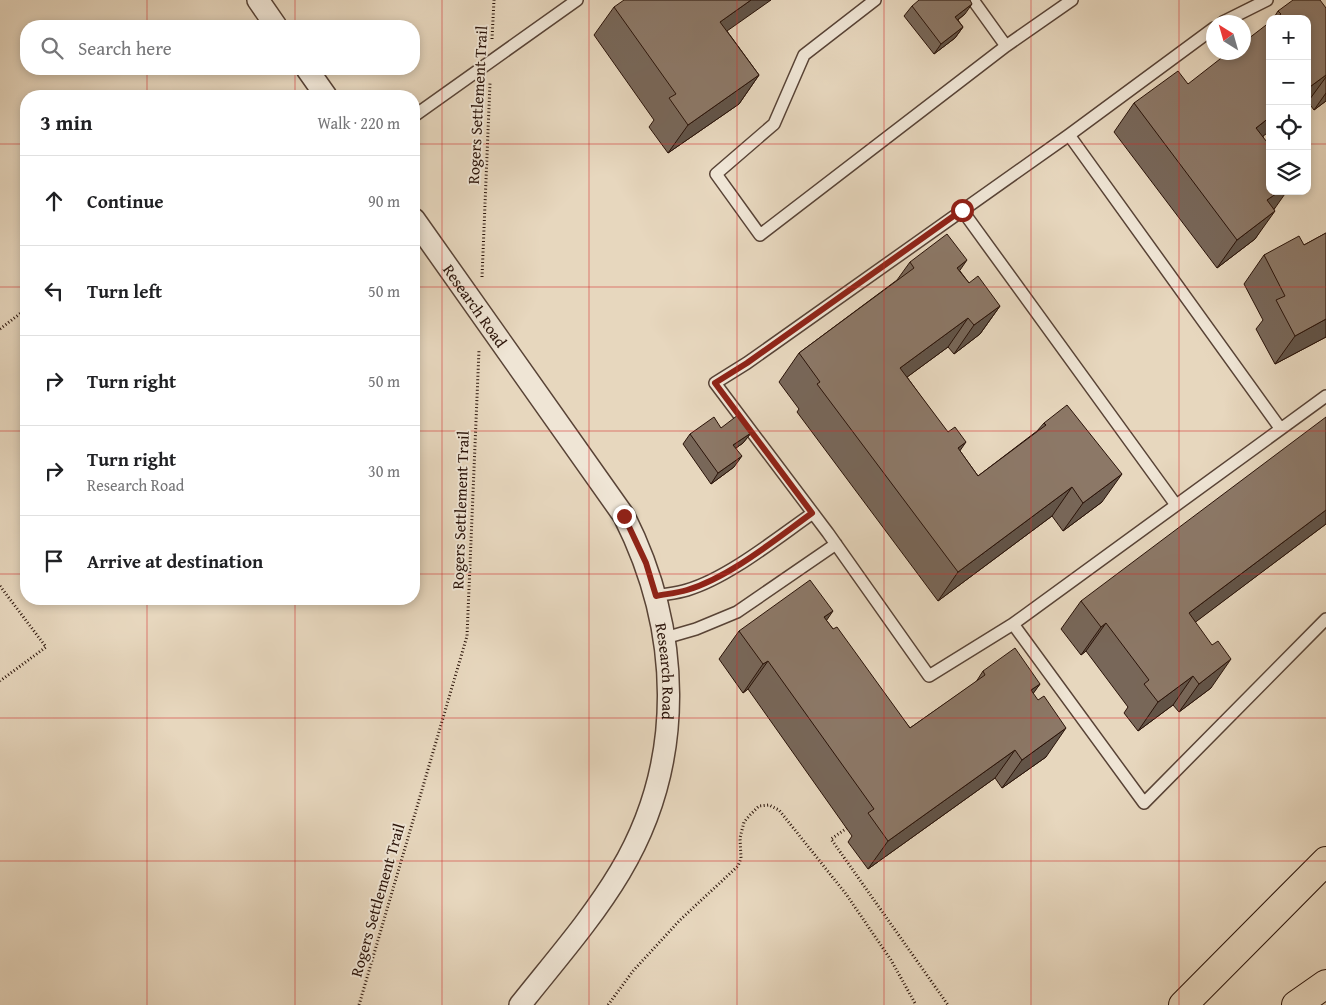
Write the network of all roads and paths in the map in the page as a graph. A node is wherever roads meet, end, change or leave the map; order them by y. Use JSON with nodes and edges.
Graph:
{"nodes":[{"id":1,"x":258,"y":0,"type":"edge"},
{"id":2,"x":494,"y":0,"type":"edge"},
{"id":3,"x":577,"y":0,"type":"edge"},
{"id":4,"x":875,"y":0,"type":"edge"},
{"id":5,"x":973,"y":0,"type":"edge"},
{"id":6,"x":1072,"y":0,"type":"edge"},
{"id":7,"x":1267,"y":0,"type":"edge"},
{"id":8,"x":1237,"y":15,"type":"edge"},
{"id":9,"x":272,"y":20,"type":"edge"},
{"id":10,"x":1206,"y":34,"type":"edge"},
{"id":11,"x":1006,"y":46,"type":"junction"},
{"id":12,"x":492,"y":48,"type":"dead end"},
{"id":13,"x":310,"y":75,"type":"edge"},
{"id":14,"x":491,"y":77,"type":"dead end"},
{"id":15,"x":322,"y":90,"type":"edge"},
{"id":16,"x":420,"y":112,"type":"edge"},
{"id":17,"x":1069,"y":135,"type":"junction"},
{"id":18,"x":962,"y":210,"type":"junction"},
{"id":19,"x":420,"y":228,"type":"edge"},
{"id":20,"x":482,"y":282,"type":"dead end"},
{"id":21,"x":20,"y":313,"type":"edge"},
{"id":22,"x":0,"y":328,"type":"edge"},
{"id":23,"x":480,"y":341,"type":"dead end"},
{"id":24,"x":1326,"y":396,"type":"edge"},
{"id":25,"x":1280,"y":428,"type":"junction"},
{"id":26,"x":1176,"y":505,"type":"junction"},
{"id":27,"x":812,"y":513,"type":"junction"},
{"id":28,"x":836,"y":544,"type":"junction"},
{"id":29,"x":0,"y":586,"type":"edge"},
{"id":30,"x":656,"y":596,"type":"junction"},
{"id":31,"x":1326,"y":620,"type":"edge"},
{"id":32,"x":1013,"y":624,"type":"junction"},
{"id":33,"x":665,"y":638,"type":"junction"},
{"id":34,"x":0,"y":681,"type":"edge"},
{"id":35,"x":847,"y":828,"type":"dead end"},
{"id":36,"x":1326,"y":861,"type":"edge"},
{"id":37,"x":1326,"y":984,"type":"edge"},
{"id":38,"x":359,"y":1005,"type":"edge"},
{"id":39,"x":520,"y":1005,"type":"edge"},
{"id":40,"x":608,"y":1005,"type":"edge"},
{"id":41,"x":916,"y":1005,"type":"edge"},
{"id":42,"x":948,"y":1005,"type":"edge"},
{"id":43,"x":1184,"y":1005,"type":"edge"},
{"id":44,"x":1296,"y":1005,"type":"edge"}],
"edges":[{"from":1,"to":9,"type":"street"},
{"from":2,"to":12,"type":"path","name":"Rogers Settlement Trail"},
{"from":3,"to":16,"type":"lane"},
{"from":4,"to":11,"type":"lane"},
{"from":5,"to":11,"type":"lane"},
{"from":6,"to":11,"type":"lane"},
{"from":7,"to":8,"type":"lane"},
{"from":10,"to":17,"type":"lane"},
{"from":13,"to":15,"type":"street"},
{"from":14,"to":20,"type":"path","name":"Rogers Settlement Trail"},
{"from":17,"to":18,"type":"lane"},
{"from":17,"to":25,"type":"lane"},
{"from":18,"to":26,"type":"lane"},
{"from":18,"to":27,"type":"lane"},
{"from":19,"to":30,"type":"street","name":"Research Road"},
{"from":21,"to":22,"type":"path"},
{"from":23,"to":38,"type":"path","name":"Rogers Settlement Trail"},
{"from":24,"to":25,"type":"lane"},
{"from":25,"to":26,"type":"lane"},
{"from":26,"to":32,"type":"lane"},
{"from":27,"to":28,"type":"lane"},
{"from":27,"to":30,"type":"lane"},
{"from":28,"to":32,"type":"lane"},
{"from":28,"to":33,"type":"lane"},
{"from":29,"to":34,"type":"path"},
{"from":30,"to":33,"type":"street","name":"Research Road"},
{"from":31,"to":32,"type":"lane"},
{"from":33,"to":39,"type":"street","name":"Research Road"},
{"from":35,"to":42,"type":"path"},
{"from":36,"to":43,"type":"main road"},
{"from":37,"to":44,"type":"main road"},
{"from":40,"to":41,"type":"path"}]}
